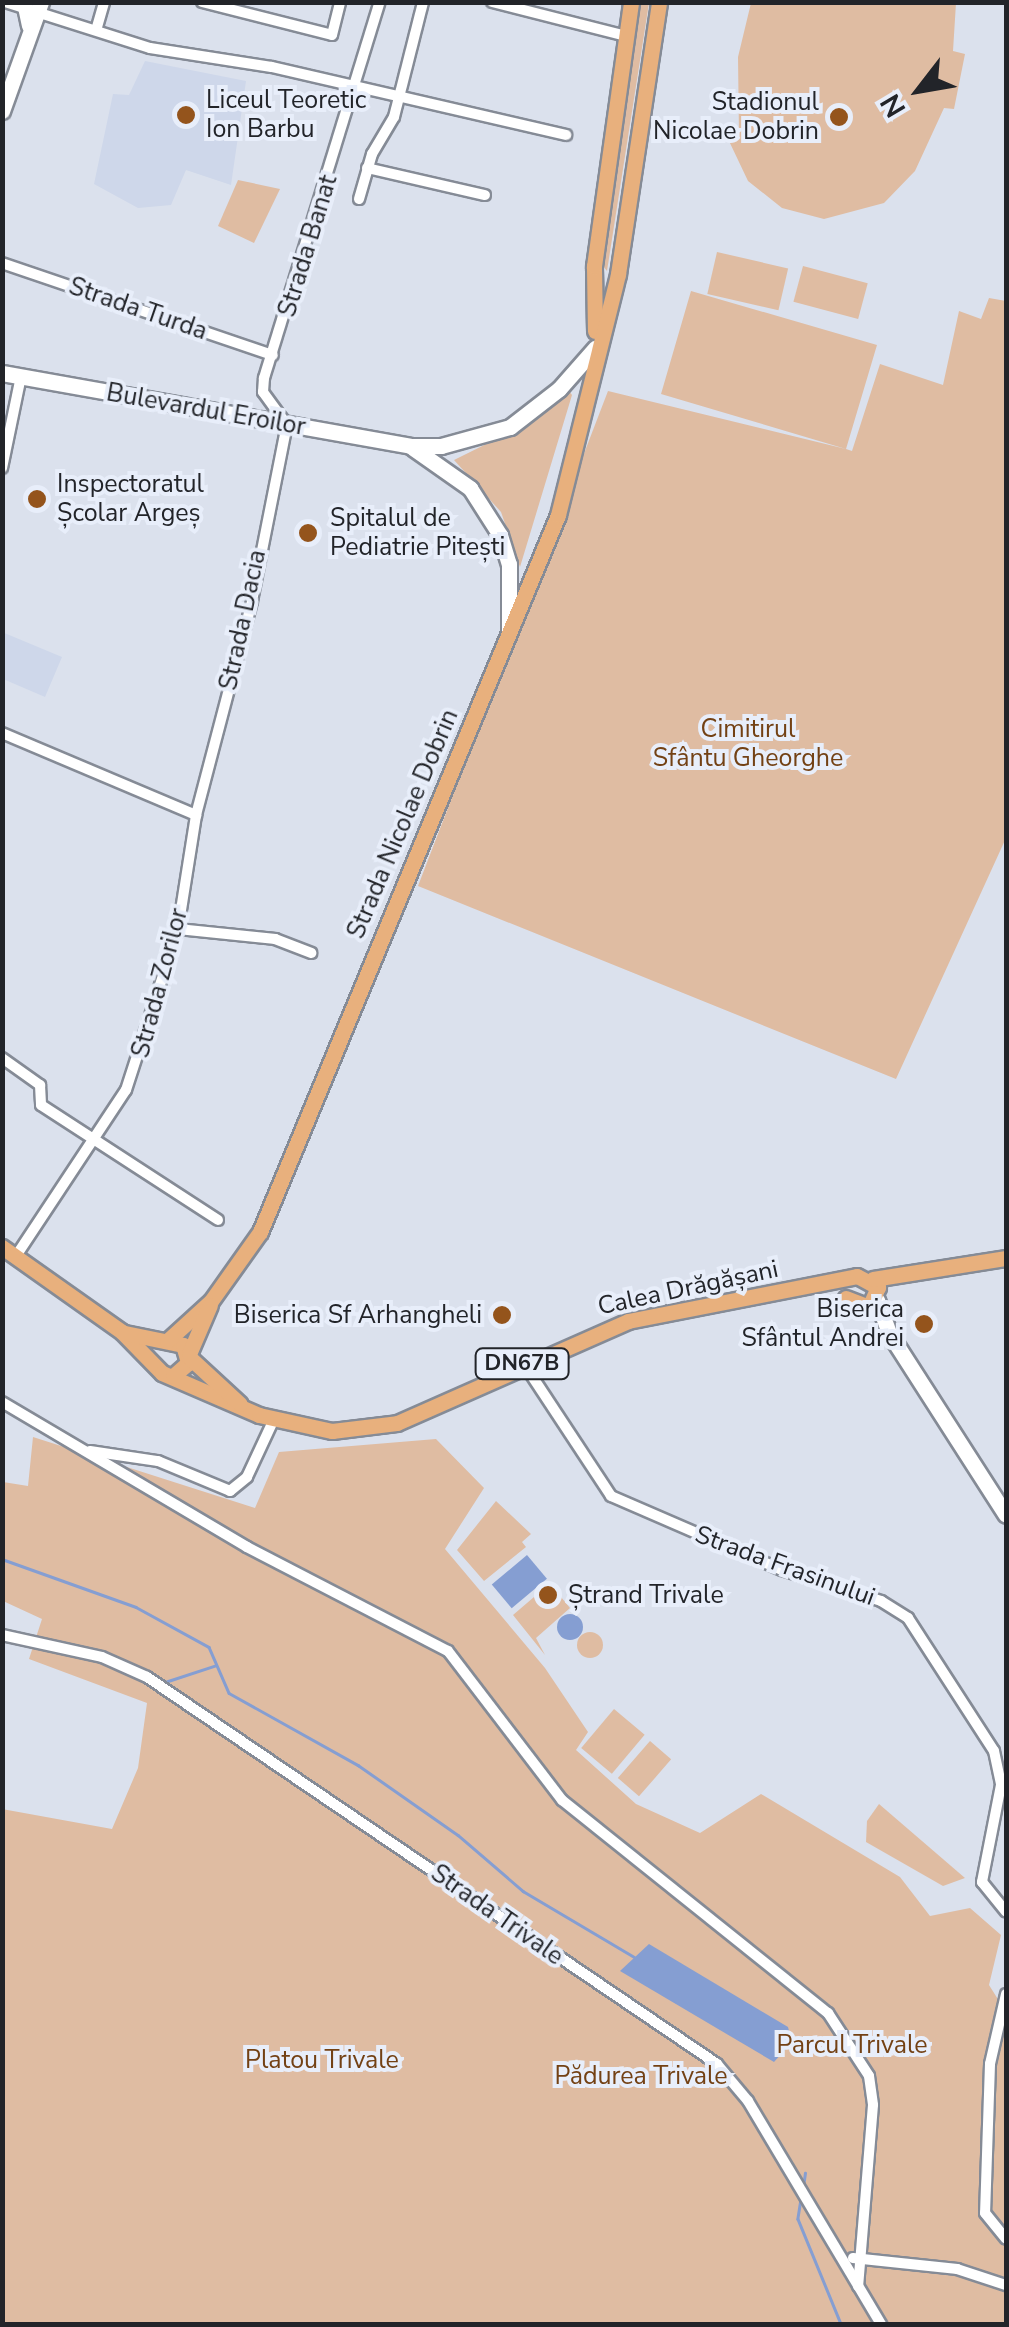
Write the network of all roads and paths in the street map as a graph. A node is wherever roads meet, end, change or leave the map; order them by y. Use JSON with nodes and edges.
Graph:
{"nodes":[{"id":1,"x":4,"y":2,"type":"edge"},
{"id":2,"x":104,"y":2,"type":"edge"},
{"id":3,"x":202,"y":2,"type":"edge"},
{"id":4,"x":340,"y":2,"type":"edge"},
{"id":5,"x":380,"y":2,"type":"edge"},
{"id":6,"x":423,"y":2,"type":"edge"},
{"id":7,"x":492,"y":2,"type":"edge"},
{"id":8,"x":631,"y":2,"type":"edge"},
{"id":9,"x":659,"y":2,"type":"edge"},
{"id":10,"x":23,"y":5,"type":"edge"},
{"id":11,"x":36,"y":13,"type":"edge"},
{"id":12,"x":97,"y":27,"type":"junction"},
{"id":13,"x":626,"y":36,"type":"junction"},
{"id":14,"x":356,"y":85,"type":"junction"},
{"id":15,"x":398,"y":95,"type":"junction"},
{"id":16,"x":2,"y":112,"type":"edge"},
{"id":17,"x":566,"y":135,"type":"dead end"},
{"id":18,"x":367,"y":168,"type":"junction"},
{"id":19,"x":485,"y":196,"type":"dead end"},
{"id":20,"x":359,"y":199,"type":"dead end"},
{"id":21,"x":2,"y":262,"type":"edge"},
{"id":22,"x":594,"y":266,"type":"junction"},
{"id":23,"x":618,"y":274,"type":"junction"},
{"id":24,"x":595,"y":348,"type":"junction"},
{"id":25,"x":273,"y":355,"type":"junction"},
{"id":26,"x":2,"y":373,"type":"edge"},
{"id":27,"x":20,"y":376,"type":"junction"},
{"id":28,"x":288,"y":425,"type":"junction"},
{"id":29,"x":410,"y":446,"type":"junction"},
{"id":30,"x":2,"y":468,"type":"edge"},
{"id":31,"x":509,"y":632,"type":"junction"},
{"id":32,"x":2,"y":733,"type":"edge"},
{"id":33,"x":196,"y":815,"type":"junction"},
{"id":34,"x":178,"y":929,"type":"junction"},
{"id":35,"x":311,"y":953,"type":"dead end"},
{"id":36,"x":2,"y":1058,"type":"edge"},
{"id":37,"x":94,"y":1140,"type":"junction"},
{"id":38,"x":218,"y":1220,"type":"dead end"},
{"id":39,"x":9,"y":1252,"type":"edge"},
{"id":40,"x":1006,"y":1258,"type":"edge"},
{"id":41,"x":847,"y":1290,"type":"junction"},
{"id":42,"x":873,"y":1295,"type":"junction"},
{"id":43,"x":211,"y":1301,"type":"junction"},
{"id":44,"x":122,"y":1332,"type":"junction"},
{"id":45,"x":167,"y":1342,"type":"junction"},
{"id":46,"x":189,"y":1356,"type":"junction"},
{"id":47,"x":524,"y":1363,"type":"junction"},
{"id":48,"x":155,"y":1364,"type":"junction"},
{"id":49,"x":173,"y":1376,"type":"junction"},
{"id":50,"x":2,"y":1402,"type":"edge"},
{"id":51,"x":247,"y":1410,"type":"junction"},
{"id":52,"x":274,"y":1419,"type":"junction"},
{"id":53,"x":74,"y":1446,"type":"junction"},
{"id":54,"x":1006,"y":1515,"type":"edge"},
{"id":55,"x":2,"y":1635,"type":"edge"},
{"id":56,"x":1004,"y":1907,"type":"edge"},
{"id":57,"x":1006,"y":1994,"type":"edge"},
{"id":58,"x":1006,"y":2239,"type":"edge"},
{"id":59,"x":842,"y":2258,"type":"junction"},
{"id":60,"x":858,"y":2258,"type":"junction"},
{"id":61,"x":1006,"y":2285,"type":"edge"},
{"id":62,"x":858,"y":2286,"type":"junction"},
{"id":63,"x":881,"y":2324,"type":"edge"}],
"edges":[{"from":1,"to":10,"type":"street"},
{"from":2,"to":12,"type":"street"},
{"from":3,"to":4,"type":"street"},
{"from":5,"to":14,"type":"street","name":"Strada Banat"},
{"from":6,"to":15,"type":"street"},
{"from":7,"to":13,"type":"street"},
{"from":8,"to":13,"type":"main road","name":"Strada Nicolae Dobrin"},
{"from":9,"to":23,"type":"main road","name":"Strada Nicolae Dobrin"},
{"from":10,"to":11,"type":"street"},
{"from":11,"to":12,"type":"street"},
{"from":11,"to":16,"type":"street"},
{"from":12,"to":14,"type":"street"},
{"from":13,"to":22,"type":"main road","name":"Strada Nicolae Dobrin"},
{"from":14,"to":15,"type":"street"},
{"from":14,"to":25,"type":"street","name":"Strada Banat"},
{"from":15,"to":17,"type":"street"},
{"from":15,"to":18,"type":"street"},
{"from":18,"to":19,"type":"street"},
{"from":18,"to":20,"type":"street"},
{"from":21,"to":25,"type":"street","name":"Strada Turda"},
{"from":22,"to":23,"type":"main road"},
{"from":22,"to":24,"type":"main road","name":"Strada Nicolae Dobrin"},
{"from":23,"to":24,"type":"main road","name":"Strada Nicolae Dobrin"},
{"from":24,"to":29,"type":"street","name":"Bulevardul Eroilor"},
{"from":24,"to":31,"type":"main road","name":"Strada Nicolae Dobrin"},
{"from":25,"to":28,"type":"street","name":"Strada Banat"},
{"from":26,"to":27,"type":"street","name":"Bulevardul Eroilor"},
{"from":27,"to":28,"type":"street","name":"Bulevardul Eroilor"},
{"from":27,"to":30,"type":"street"},
{"from":28,"to":29,"type":"street","name":"Bulevardul Eroilor"},
{"from":28,"to":33,"type":"street","name":"Strada Dacia"},
{"from":29,"to":31,"type":"street","name":"Bulevardul Eroilor"},
{"from":31,"to":43,"type":"main road","name":"Strada Nicolae Dobrin"},
{"from":32,"to":33,"type":"street"},
{"from":33,"to":34,"type":"street","name":"Strada Zorilor"},
{"from":34,"to":35,"type":"street"},
{"from":34,"to":37,"type":"street","name":"Strada Zorilor"},
{"from":36,"to":37,"type":"street"},
{"from":37,"to":38,"type":"street"},
{"from":37,"to":39,"type":"street","name":"Strada Zorilor"},
{"from":39,"to":44,"type":"main road"},
{"from":40,"to":42,"type":"main road"},
{"from":41,"to":42,"type":"main road"},
{"from":41,"to":42,"type":"main road","name":"Calea Drăgășani"},
{"from":41,"to":47,"type":"main road","name":"Calea Drăgășani","number":"DN67B"},
{"from":42,"to":54,"type":"street"},
{"from":43,"to":45,"type":"main road","name":"Strada Nicolae Dobrin"},
{"from":43,"to":46,"type":"main road","name":"Strada Nicolae Dobrin"},
{"from":44,"to":45,"type":"main road","name":"Calea Drăgășani"},
{"from":44,"to":48,"type":"main road","name":"Calea Drăgășani"},
{"from":45,"to":46,"type":"main road","name":"Calea Drăgășani"},
{"from":45,"to":48,"type":"main road","name":"Strada Nicolae Dobrin"},
{"from":46,"to":49,"type":"main road","name":"Strada Nicolae Dobrin"},
{"from":46,"to":51,"type":"main road","name":"Calea Drăgășani"},
{"from":47,"to":52,"type":"main road","name":"Calea Drăgășani","number":"DN67B"},
{"from":47,"to":56,"type":"street","name":"Strada Frasinului"},
{"from":48,"to":49,"type":"main road","name":"Calea Drăgășani"},
{"from":49,"to":51,"type":"main road","name":"Calea Drăgășani"},
{"from":50,"to":53,"type":"street"},
{"from":51,"to":52,"type":"main road","name":"Calea Drăgășani","number":"DN67B"},
{"from":52,"to":53,"type":"street"},
{"from":53,"to":60,"type":"street"},
{"from":55,"to":59,"type":"street","name":"Strada Trivale"},
{"from":57,"to":58,"type":"street"},
{"from":59,"to":60,"type":"street"},
{"from":59,"to":62,"type":"street","name":"Strada Trivale"},
{"from":60,"to":61,"type":"street"},
{"from":60,"to":62,"type":"street"},
{"from":62,"to":63,"type":"street","name":"Strada Trivale"}]}
